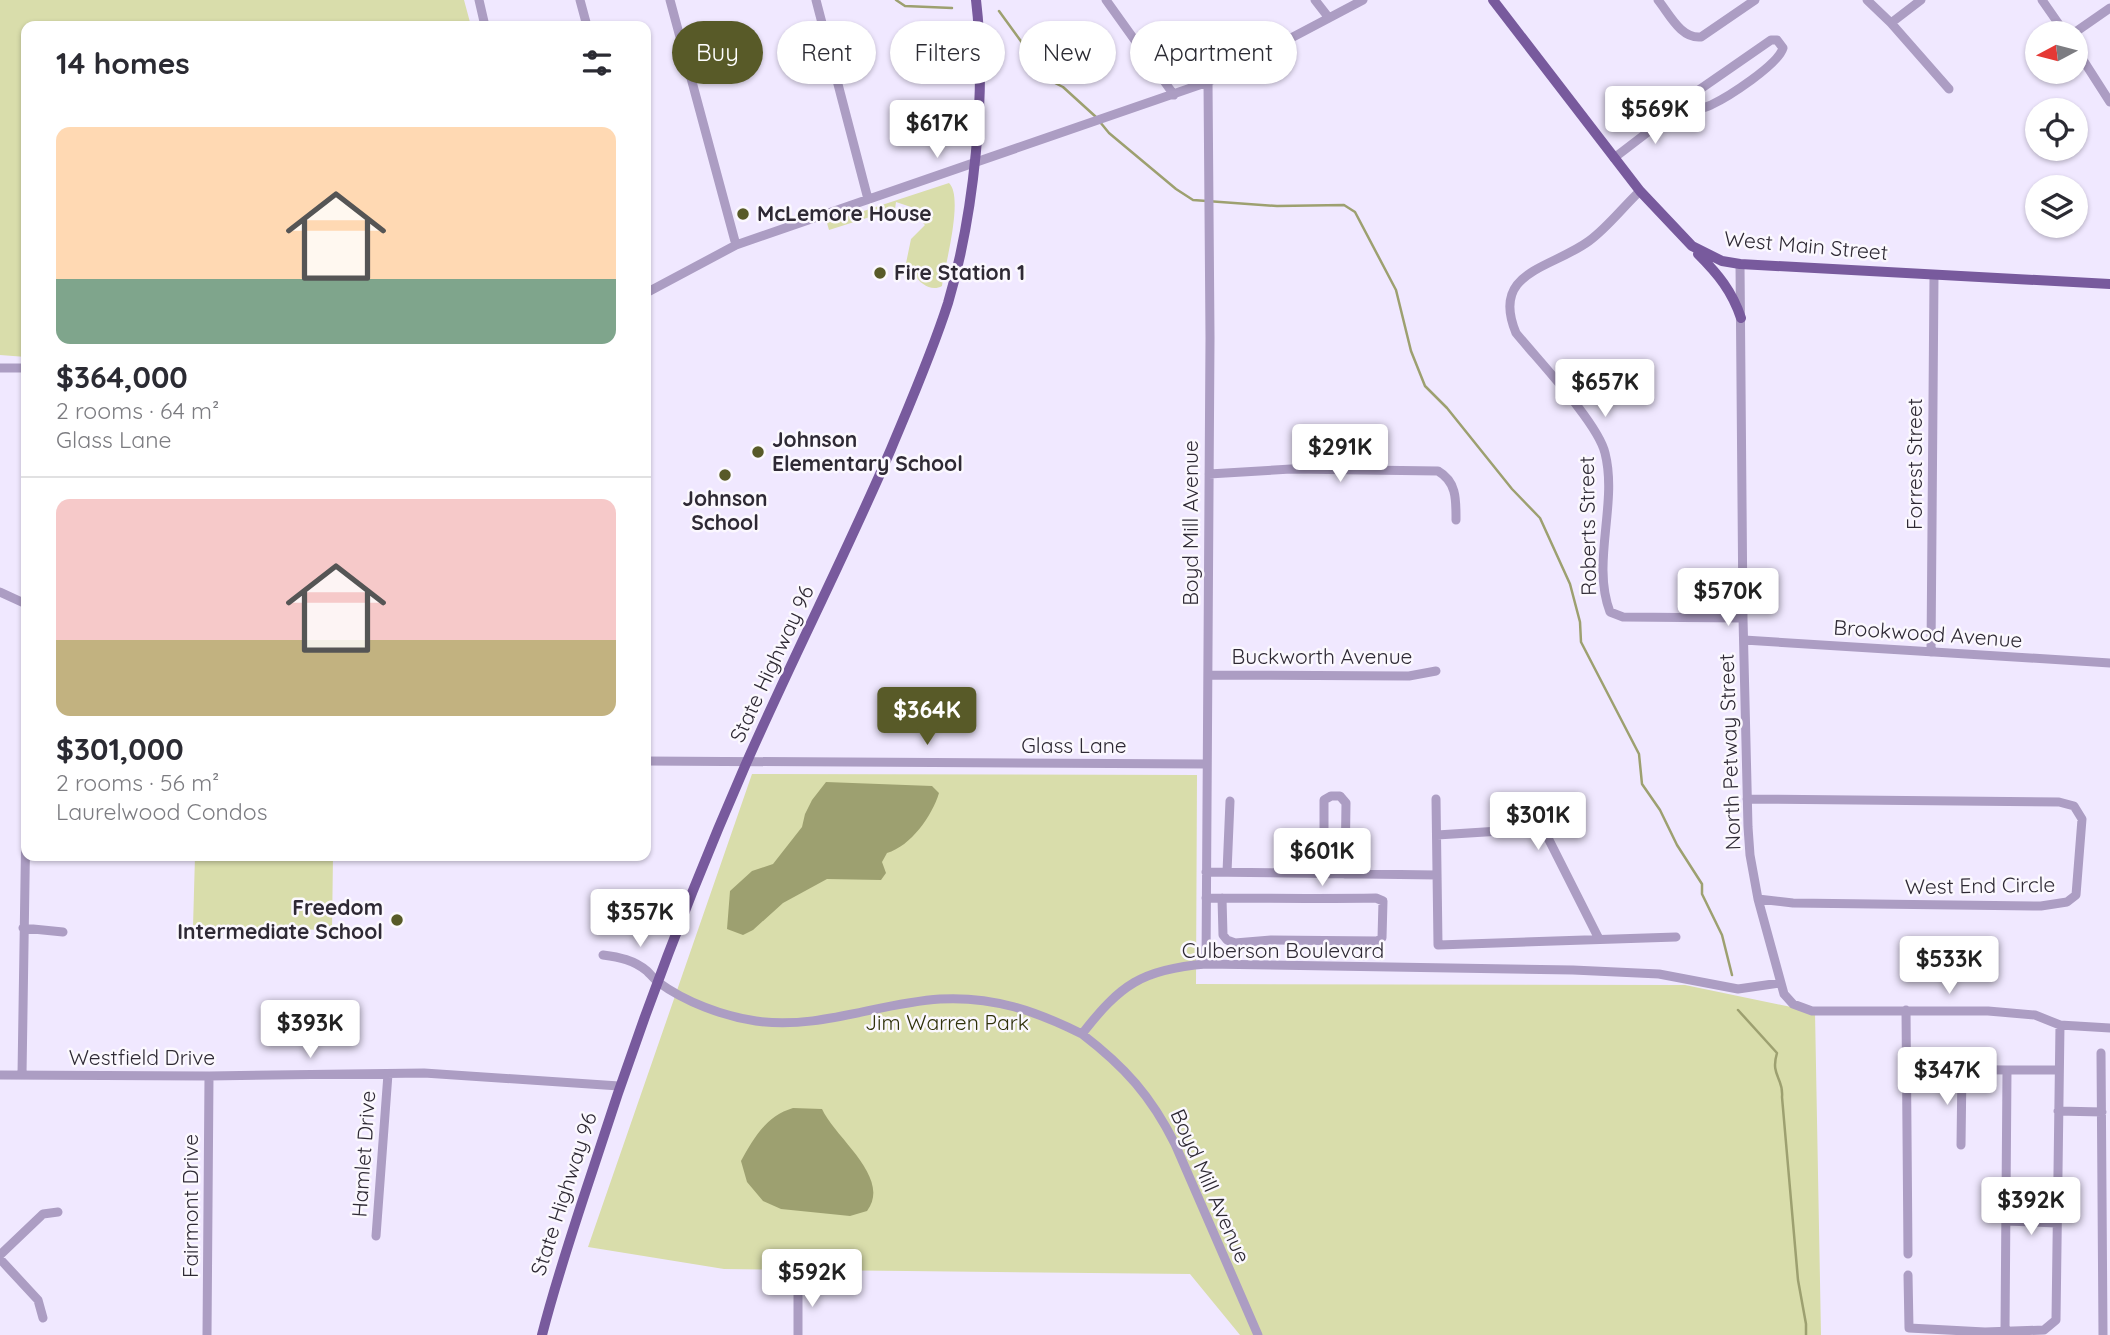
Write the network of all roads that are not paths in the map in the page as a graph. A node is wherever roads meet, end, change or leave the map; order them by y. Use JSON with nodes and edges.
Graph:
{"nodes":[{"id":1,"x":479,"y":0,"type":"edge"},
{"id":2,"x":580,"y":0,"type":"edge"},
{"id":3,"x":670,"y":0,"type":"edge"},
{"id":4,"x":816,"y":0,"type":"edge"},
{"id":5,"x":976,"y":0,"type":"edge"},
{"id":6,"x":1106,"y":0,"type":"edge"},
{"id":7,"x":1315,"y":0,"type":"edge"},
{"id":8,"x":1363,"y":0,"type":"edge"},
{"id":9,"x":1493,"y":0,"type":"edge"},
{"id":10,"x":1658,"y":0,"type":"edge"},
{"id":11,"x":1755,"y":0,"type":"edge"},
{"id":12,"x":1867,"y":0,"type":"edge"},
{"id":13,"x":1920,"y":0,"type":"edge"},
{"id":14,"x":2042,"y":0,"type":"edge"},
{"id":15,"x":2110,"y":8,"type":"edge"},
{"id":16,"x":1329,"y":18,"type":"junction"},
{"id":17,"x":484,"y":21,"type":"edge"},
{"id":18,"x":586,"y":21,"type":"edge"},
{"id":19,"x":2057,"y":21,"type":"edge"},
{"id":20,"x":1891,"y":23,"type":"junction"},
{"id":21,"x":2088,"y":23,"type":"edge"},
{"id":22,"x":1297,"y":35,"type":"edge"},
{"id":23,"x":2088,"y":68,"type":"edge"},
{"id":24,"x":1202,"y":84,"type":"edge"},
{"id":25,"x":1208,"y":84,"type":"edge"},
{"id":26,"x":1949,"y":89,"type":"dead end"},
{"id":27,"x":1174,"y":94,"type":"junction"},
{"id":28,"x":2110,"y":102,"type":"edge"},
{"id":29,"x":1678,"y":109,"type":"junction"},
{"id":30,"x":1614,"y":158,"type":"junction"},
{"id":31,"x":975,"y":163,"type":"junction"},
{"id":32,"x":1640,"y":191,"type":"junction"},
{"id":33,"x":868,"y":199,"type":"junction"},
{"id":34,"x":736,"y":245,"type":"junction"},
{"id":35,"x":1692,"y":246,"type":"junction"},
{"id":36,"x":1740,"y":264,"type":"junction"},
{"id":37,"x":1934,"y":276,"type":"junction"},
{"id":38,"x":2110,"y":284,"type":"edge"},
{"id":39,"x":651,"y":290,"type":"edge"},
{"id":40,"x":1741,"y":318,"type":"junction"},
{"id":41,"x":0,"y":368,"type":"edge"},
{"id":42,"x":21,"y":368,"type":"edge"},
{"id":43,"x":1209,"y":474,"type":"junction"},
{"id":44,"x":1456,"y":520,"type":"dead end"},
{"id":45,"x":0,"y":592,"type":"edge"},
{"id":46,"x":21,"y":602,"type":"edge"},
{"id":47,"x":1743,"y":618,"type":"junction"},
{"id":48,"x":1744,"y":640,"type":"junction"},
{"id":49,"x":1931,"y":652,"type":"junction"},
{"id":50,"x":2110,"y":663,"type":"edge"},
{"id":51,"x":1436,"y":671,"type":"dead end"},
{"id":52,"x":1208,"y":675,"type":"junction"},
{"id":53,"x":651,"y":761,"type":"edge"},
{"id":54,"x":747,"y":761,"type":"junction"},
{"id":55,"x":1207,"y":764,"type":"junction"},
{"id":56,"x":1436,"y":799,"type":"dead end"},
{"id":57,"x":1748,"y":799,"type":"junction"},
{"id":58,"x":1230,"y":801,"type":"dead end"},
{"id":59,"x":1437,"y":835,"type":"junction"},
{"id":60,"x":25,"y":861,"type":"edge"},
{"id":61,"x":1206,"y":872,"type":"junction"},
{"id":62,"x":1227,"y":872,"type":"junction"},
{"id":63,"x":1324,"y":873,"type":"junction"},
{"id":64,"x":1345,"y":874,"type":"junction"},
{"id":65,"x":1437,"y":875,"type":"junction"},
{"id":66,"x":1206,"y":898,"type":"junction"},
{"id":67,"x":1222,"y":898,"type":"junction"},
{"id":68,"x":1758,"y":899,"type":"junction"},
{"id":69,"x":23,"y":928,"type":"junction"},
{"id":70,"x":63,"y":932,"type":"dead end"},
{"id":71,"x":1676,"y":937,"type":"dead end"},
{"id":72,"x":1599,"y":939,"type":"junction"},
{"id":73,"x":603,"y":955,"type":"dead end"},
{"id":74,"x":1206,"y":964,"type":"junction"},
{"id":75,"x":657,"y":982,"type":"junction"},
{"id":76,"x":1780,"y":984,"type":"junction"},
{"id":77,"x":1906,"y":1010,"type":"junction"},
{"id":78,"x":2060,"y":1025,"type":"junction"},
{"id":79,"x":2110,"y":1028,"type":"edge"},
{"id":80,"x":1082,"y":1034,"type":"junction"},
{"id":81,"x":2101,"y":1053,"type":"dead end"},
{"id":82,"x":1906,"y":1069,"type":"junction"},
{"id":83,"x":1962,"y":1069,"type":"junction"},
{"id":84,"x":2007,"y":1070,"type":"junction"},
{"id":85,"x":2058,"y":1070,"type":"junction"},
{"id":86,"x":388,"y":1074,"type":"junction"},
{"id":87,"x":0,"y":1075,"type":"edge"},
{"id":88,"x":22,"y":1075,"type":"junction"},
{"id":89,"x":209,"y":1076,"type":"junction"},
{"id":90,"x":620,"y":1086,"type":"junction"},
{"id":91,"x":2058,"y":1111,"type":"junction"},
{"id":92,"x":2102,"y":1112,"type":"junction"},
{"id":93,"x":1961,"y":1145,"type":"dead end"},
{"id":94,"x":58,"y":1212,"type":"dead end"},
{"id":95,"x":2006,"y":1221,"type":"junction"},
{"id":96,"x":2057,"y":1223,"type":"junction"},
{"id":97,"x":376,"y":1236,"type":"dead end"},
{"id":98,"x":1908,"y":1254,"type":"dead end"},
{"id":99,"x":0,"y":1257,"type":"edge"},
{"id":100,"x":1908,"y":1275,"type":"dead end"},
{"id":101,"x":798,"y":1284,"type":"dead end"},
{"id":102,"x":43,"y":1318,"type":"dead end"},
{"id":103,"x":2005,"y":1331,"type":"junction"},
{"id":104,"x":1951,"y":1332,"type":"edge"},
{"id":105,"x":2045,"y":1332,"type":"edge"},
{"id":106,"x":208,"y":1335,"type":"edge"},
{"id":107,"x":542,"y":1335,"type":"edge"},
{"id":108,"x":798,"y":1335,"type":"edge"},
{"id":109,"x":1258,"y":1335,"type":"edge"},
{"id":110,"x":2103,"y":1335,"type":"edge"}],
"edges":[{"from":1,"to":17,"type":"street"},
{"from":2,"to":18,"type":"street"},
{"from":3,"to":34,"type":"street"},
{"from":4,"to":33,"type":"street"},
{"from":5,"to":31,"type":"main road","name":"State Highway 96"},
{"from":6,"to":27,"type":"street"},
{"from":7,"to":16,"type":"street"},
{"from":8,"to":16,"type":"street"},
{"from":9,"to":30,"type":"main road","name":"West Main Street"},
{"from":10,"to":11,"type":"street"},
{"from":12,"to":20,"type":"street"},
{"from":13,"to":20,"type":"street"},
{"from":14,"to":19,"type":"street"},
{"from":15,"to":21,"type":"street"},
{"from":16,"to":22,"type":"street"},
{"from":20,"to":26,"type":"street"},
{"from":23,"to":28,"type":"street"},
{"from":24,"to":27,"type":"street"},
{"from":25,"to":43,"type":"street","name":"Boyd Mill Avenue"},
{"from":27,"to":31,"type":"street"},
{"from":29,"to":29,"type":"street"},
{"from":29,"to":30,"type":"street"},
{"from":30,"to":32,"type":"main road","name":"West Main Street"},
{"from":31,"to":33,"type":"street"},
{"from":31,"to":54,"type":"main road","name":"State Highway 96"},
{"from":32,"to":35,"type":"main road","name":"West Main Street"},
{"from":32,"to":47,"type":"street","name":"Roberts Street"},
{"from":33,"to":34,"type":"street"},
{"from":34,"to":39,"type":"street"},
{"from":35,"to":36,"type":"main road","name":"West Main Street"},
{"from":35,"to":40,"type":"main road"},
{"from":36,"to":37,"type":"main road","name":"West Main Street"},
{"from":36,"to":40,"type":"street","name":"North Petway Street"},
{"from":37,"to":38,"type":"main road","name":"West Main Street"},
{"from":37,"to":49,"type":"street","name":"Forrest Street"},
{"from":40,"to":47,"type":"street","name":"North Petway Street"},
{"from":41,"to":42,"type":"street"},
{"from":43,"to":44,"type":"street"},
{"from":43,"to":52,"type":"street","name":"Boyd Mill Avenue"},
{"from":45,"to":46,"type":"street"},
{"from":47,"to":48,"type":"street","name":"North Petway Street"},
{"from":48,"to":49,"type":"street","name":"Brookwood Avenue"},
{"from":48,"to":57,"type":"street","name":"North Petway Street"},
{"from":49,"to":50,"type":"street","name":"Brookwood Avenue"},
{"from":51,"to":52,"type":"street","name":"Buckworth Avenue"},
{"from":52,"to":55,"type":"street","name":"Boyd Mill Avenue"},
{"from":53,"to":54,"type":"street","name":"Glass Lane"},
{"from":54,"to":55,"type":"street","name":"Glass Lane"},
{"from":54,"to":75,"type":"main road","name":"State Highway 96"},
{"from":55,"to":61,"type":"street","name":"Boyd Mill Avenue"},
{"from":56,"to":59,"type":"street"},
{"from":57,"to":68,"type":"street","name":"North Petway Street"},
{"from":57,"to":68,"type":"street","name":"West End Circle"},
{"from":58,"to":62,"type":"street"},
{"from":59,"to":65,"type":"street"},
{"from":59,"to":72,"type":"street"},
{"from":60,"to":69,"type":"street"},
{"from":61,"to":62,"type":"street"},
{"from":61,"to":66,"type":"street","name":"Boyd Mill Avenue"},
{"from":62,"to":63,"type":"street"},
{"from":63,"to":64,"type":"street"},
{"from":63,"to":64,"type":"street"},
{"from":64,"to":65,"type":"street"},
{"from":65,"to":72,"type":"street"},
{"from":66,"to":67,"type":"street"},
{"from":66,"to":74,"type":"street","name":"Boyd Mill Avenue"},
{"from":67,"to":67,"type":"street"},
{"from":68,"to":76,"type":"street","name":"North Petway Street"},
{"from":69,"to":70,"type":"street"},
{"from":69,"to":88,"type":"street"},
{"from":71,"to":72,"type":"street"},
{"from":73,"to":75,"type":"street"},
{"from":74,"to":76,"type":"street","name":"Culberson Boulevard"},
{"from":74,"to":80,"type":"street","name":"Culberson Boulevard"},
{"from":75,"to":80,"type":"street"},
{"from":75,"to":90,"type":"main road","name":"State Highway 96"},
{"from":76,"to":77,"type":"street"},
{"from":77,"to":78,"type":"street"},
{"from":77,"to":82,"type":"street"},
{"from":78,"to":79,"type":"street"},
{"from":78,"to":85,"type":"street"},
{"from":80,"to":109,"type":"street","name":"Boyd Mill Avenue"},
{"from":81,"to":92,"type":"street"},
{"from":82,"to":83,"type":"street"},
{"from":82,"to":98,"type":"street"},
{"from":83,"to":84,"type":"street"},
{"from":83,"to":93,"type":"street"},
{"from":84,"to":85,"type":"street"},
{"from":84,"to":95,"type":"street"},
{"from":85,"to":91,"type":"street"},
{"from":86,"to":89,"type":"street","name":"Westfield Drive"},
{"from":86,"to":90,"type":"street","name":"Westfield Drive"},
{"from":86,"to":97,"type":"street","name":"Hamlet Drive"},
{"from":87,"to":88,"type":"street","name":"Westfield Drive"},
{"from":88,"to":89,"type":"street","name":"Westfield Drive"},
{"from":89,"to":106,"type":"street","name":"Fairmont Drive"},
{"from":90,"to":107,"type":"main road","name":"State Highway 96"},
{"from":91,"to":92,"type":"street"},
{"from":91,"to":96,"type":"street"},
{"from":92,"to":110,"type":"street"},
{"from":94,"to":99,"type":"street"},
{"from":95,"to":96,"type":"street"},
{"from":95,"to":103,"type":"street"},
{"from":96,"to":105,"type":"street"},
{"from":99,"to":102,"type":"street"},
{"from":100,"to":104,"type":"street"},
{"from":101,"to":108,"type":"street"},
{"from":103,"to":104,"type":"street"},
{"from":103,"to":105,"type":"street"}]}
